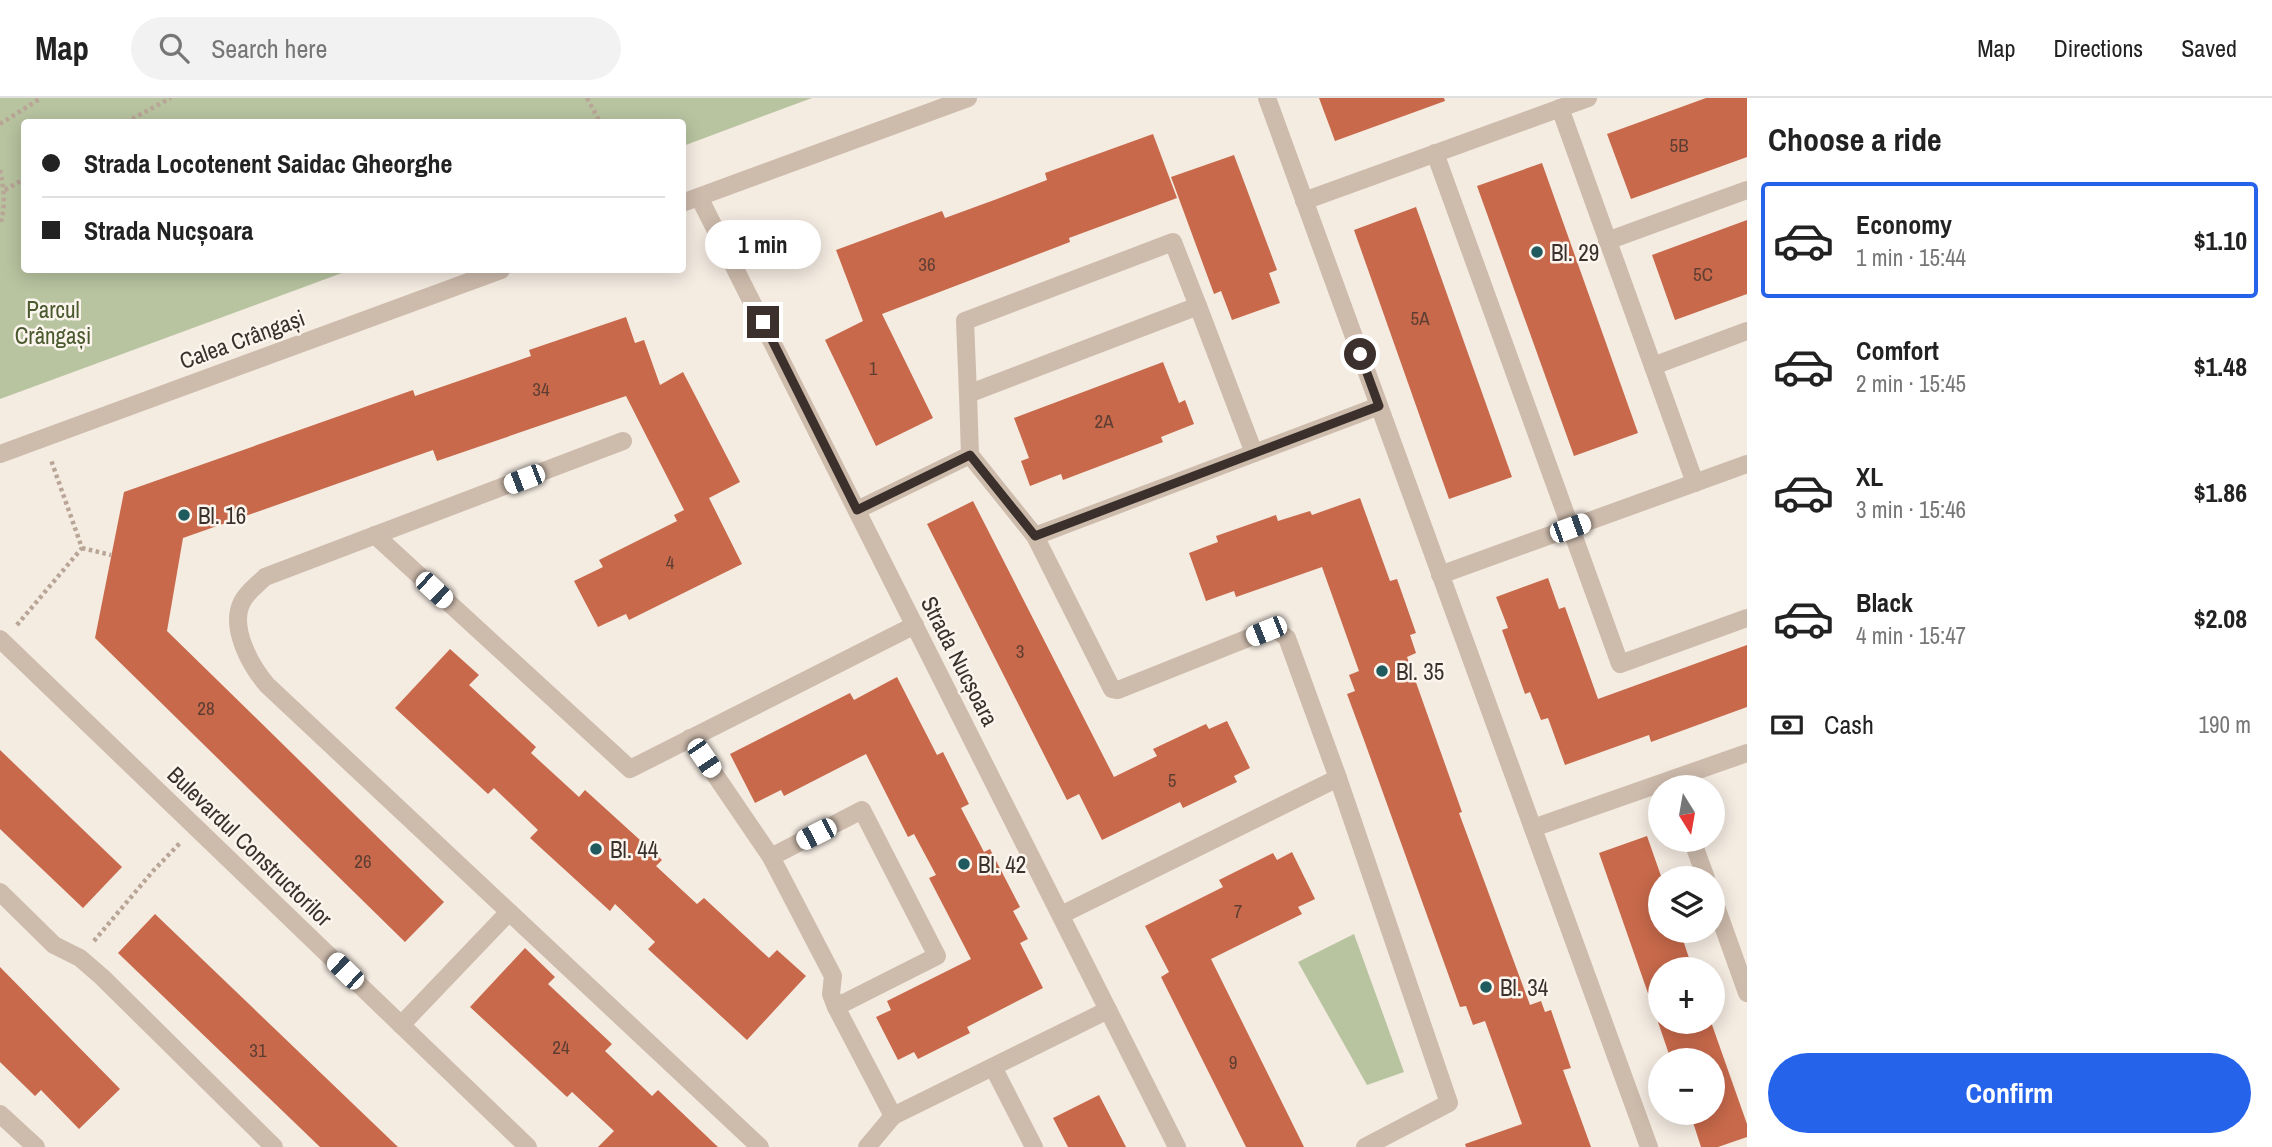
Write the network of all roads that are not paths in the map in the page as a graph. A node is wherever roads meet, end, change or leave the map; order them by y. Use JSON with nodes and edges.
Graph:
{"nodes":[{"id":1,"x":968,"y":98,"type":"edge"},
{"id":2,"x":1267,"y":98,"type":"edge"},
{"id":3,"x":1588,"y":98,"type":"edge"},
{"id":4,"x":1560,"y":108,"type":"junction"},
{"id":5,"x":1435,"y":153,"type":"junction"},
{"id":6,"x":1747,"y":190,"type":"edge"},
{"id":7,"x":691,"y":200,"type":"edge"},
{"id":8,"x":1304,"y":201,"type":"junction"},
{"id":9,"x":1608,"y":241,"type":"junction"},
{"id":10,"x":493,"y":273,"type":"edge"},
{"id":11,"x":1198,"y":306,"type":"junction"},
{"id":12,"x":1747,"y":331,"type":"edge"},
{"id":13,"x":1653,"y":366,"type":"junction"},
{"id":14,"x":968,"y":394,"type":"junction"},
{"id":15,"x":1379,"y":406,"type":"junction"},
{"id":16,"x":623,"y":441,"type":"dead end"},
{"id":17,"x":1254,"y":453,"type":"junction"},
{"id":18,"x":0,"y":454,"type":"edge"},
{"id":19,"x":970,"y":455,"type":"junction"},
{"id":20,"x":1747,"y":464,"type":"edge"},
{"id":21,"x":1695,"y":483,"type":"junction"},
{"id":22,"x":857,"y":510,"type":"junction"},
{"id":23,"x":1570,"y":528,"type":"junction"},
{"id":24,"x":376,"y":535,"type":"junction"},
{"id":25,"x":1035,"y":536,"type":"junction"},
{"id":26,"x":1440,"y":575,"type":"junction"},
{"id":27,"x":1747,"y":618,"type":"edge"},
{"id":28,"x":915,"y":625,"type":"junction"},
{"id":29,"x":1,"y":642,"type":"edge"},
{"id":30,"x":690,"y":738,"type":"junction"},
{"id":31,"x":1747,"y":753,"type":"edge"},
{"id":32,"x":1694,"y":775,"type":"edge"},
{"id":33,"x":1338,"y":778,"type":"junction"},
{"id":34,"x":1648,"y":792,"type":"edge"},
{"id":35,"x":1533,"y":828,"type":"junction"},
{"id":36,"x":771,"y":857,"type":"junction"},
{"id":37,"x":0,"y":892,"type":"edge"},
{"id":38,"x":509,"y":912,"type":"junction"},
{"id":39,"x":1060,"y":915,"type":"junction"},
{"id":40,"x":1725,"y":932,"type":"edge"},
{"id":41,"x":1747,"y":993,"type":"edge"},
{"id":42,"x":836,"y":1007,"type":"junction"},
{"id":43,"x":1108,"y":1010,"type":"junction"},
{"id":44,"x":401,"y":1025,"type":"junction"},
{"id":45,"x":993,"y":1067,"type":"junction"},
{"id":46,"x":0,"y":1114,"type":"edge"},
{"id":47,"x":893,"y":1116,"type":"junction"},
{"id":48,"x":16,"y":1140,"type":"edge"},
{"id":49,"x":36,"y":1147,"type":"edge"},
{"id":50,"x":274,"y":1147,"type":"edge"},
{"id":51,"x":527,"y":1147,"type":"edge"},
{"id":52,"x":760,"y":1147,"type":"edge"},
{"id":53,"x":867,"y":1147,"type":"edge"},
{"id":54,"x":1034,"y":1147,"type":"edge"},
{"id":55,"x":1177,"y":1147,"type":"edge"},
{"id":56,"x":1365,"y":1147,"type":"edge"},
{"id":57,"x":1649,"y":1147,"type":"edge"}],
"edges":[{"from":1,"to":7,"type":"street"},
{"from":2,"to":8,"type":"street"},
{"from":3,"to":4,"type":"street"},
{"from":4,"to":5,"type":"street"},
{"from":4,"to":9,"type":"street"},
{"from":5,"to":8,"type":"street"},
{"from":5,"to":23,"type":"street"},
{"from":6,"to":9,"type":"street"},
{"from":7,"to":22,"type":"street","name":"Strada Nucșoara"},
{"from":8,"to":15,"type":"street"},
{"from":9,"to":13,"type":"street"},
{"from":10,"to":18,"type":"street","name":"Calea Crângași"},
{"from":11,"to":14,"type":"street"},
{"from":11,"to":14,"type":"street"},
{"from":11,"to":17,"type":"street"},
{"from":12,"to":13,"type":"street"},
{"from":13,"to":21,"type":"street"},
{"from":14,"to":19,"type":"street"},
{"from":15,"to":17,"type":"street"},
{"from":15,"to":26,"type":"street"},
{"from":16,"to":24,"type":"street"},
{"from":17,"to":25,"type":"street"},
{"from":19,"to":22,"type":"street"},
{"from":19,"to":25,"type":"street"},
{"from":20,"to":21,"type":"street"},
{"from":21,"to":23,"type":"street"},
{"from":22,"to":28,"type":"street","name":"Strada Nucșoara"},
{"from":23,"to":26,"type":"street"},
{"from":23,"to":27,"type":"street"},
{"from":24,"to":30,"type":"street"},
{"from":24,"to":38,"type":"street"},
{"from":25,"to":33,"type":"street"},
{"from":26,"to":35,"type":"street"},
{"from":28,"to":30,"type":"street"},
{"from":28,"to":39,"type":"street","name":"Strada Nucșoara"},
{"from":29,"to":44,"type":"street","name":"Bulevardul Constructorilor"},
{"from":30,"to":36,"type":"street"},
{"from":31,"to":32,"type":"street"},
{"from":33,"to":39,"type":"street"},
{"from":33,"to":56,"type":"street"},
{"from":34,"to":35,"type":"street"},
{"from":35,"to":57,"type":"street"},
{"from":36,"to":42,"type":"street"},
{"from":36,"to":42,"type":"street"},
{"from":37,"to":50,"type":"street"},
{"from":38,"to":44,"type":"street"},
{"from":38,"to":52,"type":"street"},
{"from":39,"to":43,"type":"street","name":"Strada Nucșoara"},
{"from":40,"to":41,"type":"street"},
{"from":42,"to":47,"type":"street"},
{"from":43,"to":45,"type":"street"},
{"from":43,"to":55,"type":"street","name":"Strada Nucșoara"},
{"from":44,"to":51,"type":"street","name":"Bulevardul Constructorilor"},
{"from":45,"to":47,"type":"street"},
{"from":45,"to":54,"type":"street"},
{"from":46,"to":48,"type":"street"},
{"from":47,"to":53,"type":"street"},
{"from":48,"to":49,"type":"street"}]}
